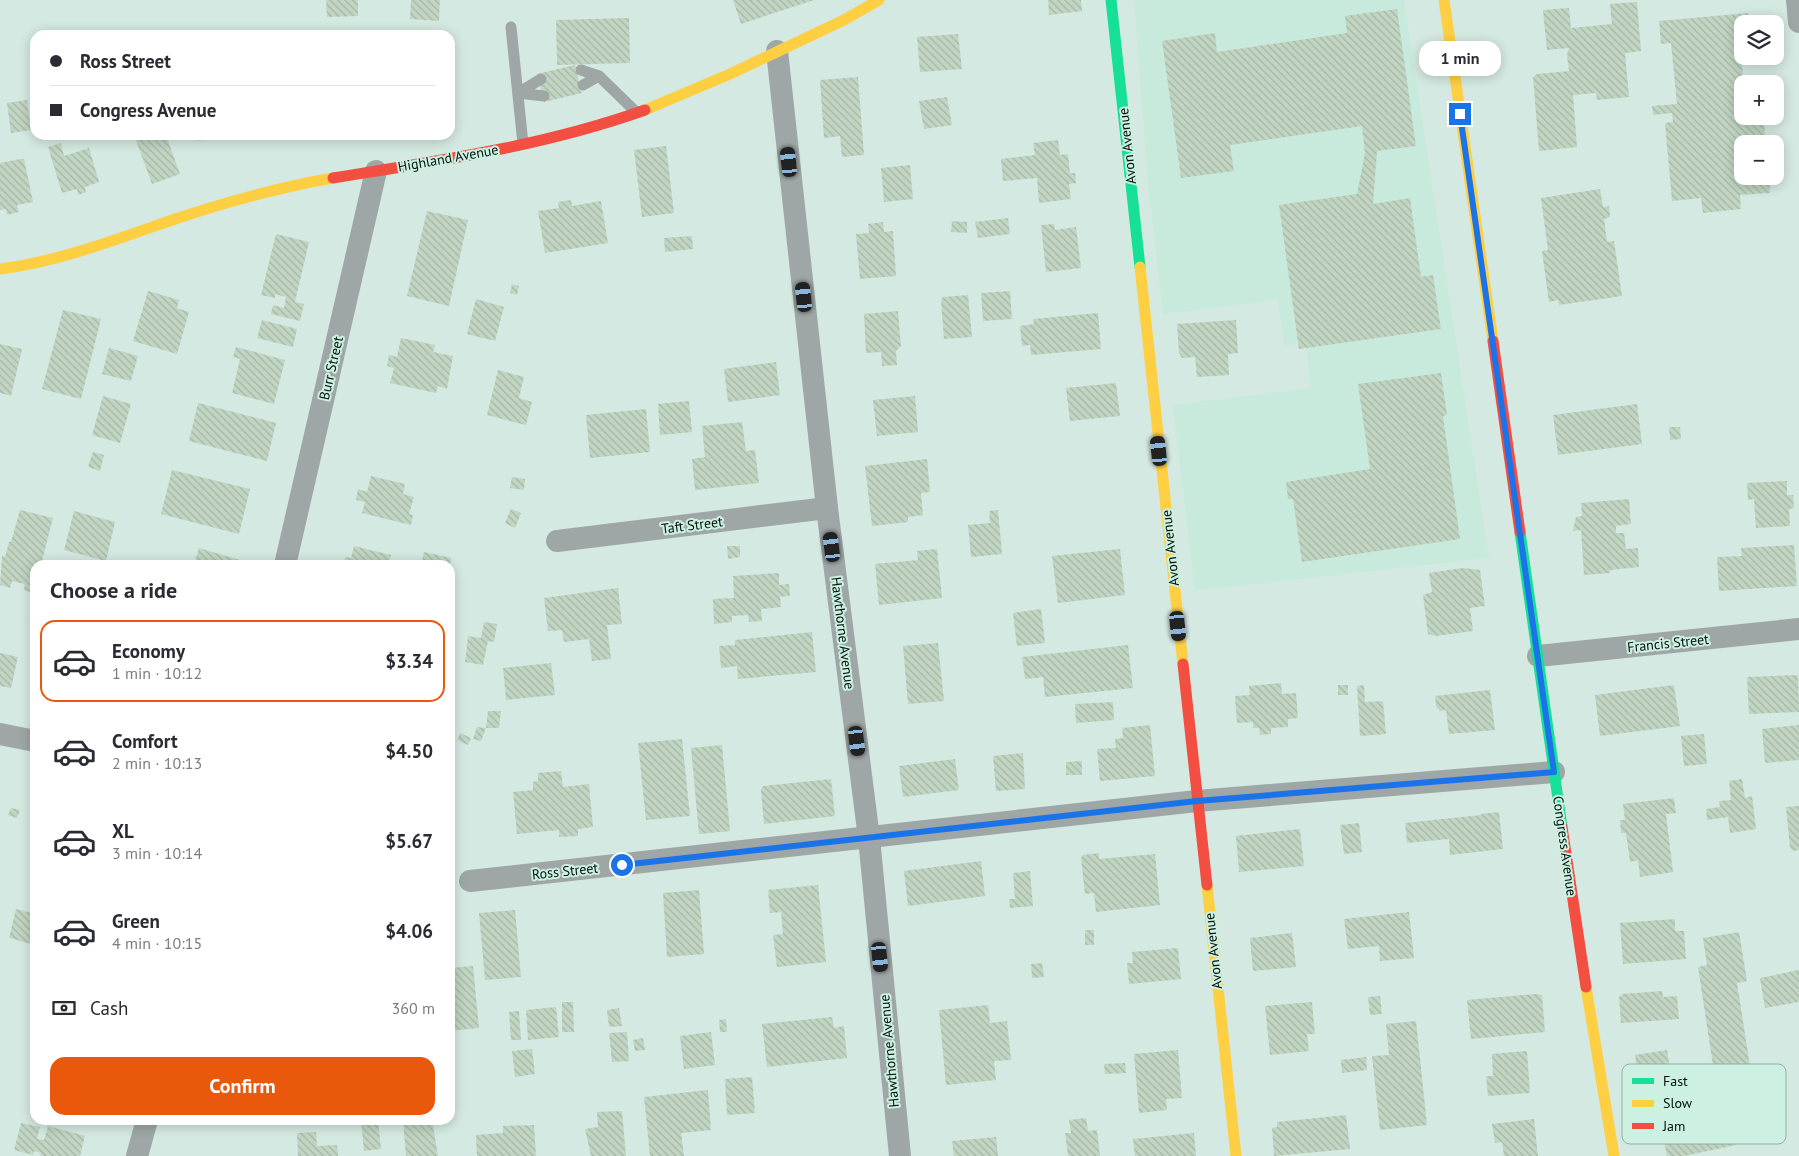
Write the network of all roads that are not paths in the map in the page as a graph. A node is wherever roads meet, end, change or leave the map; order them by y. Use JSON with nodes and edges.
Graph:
{"nodes":[{"id":1,"x":879,"y":0,"type":"edge"},
{"id":2,"x":1111,"y":0,"type":"edge"},
{"id":3,"x":1444,"y":0,"type":"edge"},
{"id":4,"x":1797,"y":0,"type":"edge"},
{"id":5,"x":1799,"y":22,"type":"edge"},
{"id":6,"x":511,"y":27,"type":"dead end"},
{"id":7,"x":777,"y":51,"type":"junction"},
{"id":8,"x":581,"y":70,"type":"dead end"},
{"id":9,"x":599,"y":76,"type":"junction"},
{"id":10,"x":541,"y":79,"type":"dead end"},
{"id":11,"x":583,"y":85,"type":"dead end"},
{"id":12,"x":518,"y":93,"type":"junction"},
{"id":13,"x":544,"y":96,"type":"dead end"},
{"id":14,"x":638,"y":113,"type":"junction"},
{"id":15,"x":523,"y":144,"type":"junction"},
{"id":16,"x":376,"y":171,"type":"junction"},
{"id":17,"x":0,"y":269,"type":"edge"},
{"id":18,"x":827,"y":508,"type":"junction"},
{"id":19,"x":557,"y":541,"type":"dead end"},
{"id":20,"x":286,"y":560,"type":"edge"},
{"id":21,"x":1799,"y":629,"type":"edge"},
{"id":22,"x":1538,"y":656,"type":"junction"},
{"id":23,"x":0,"y":734,"type":"edge"},
{"id":24,"x":30,"y":740,"type":"edge"},
{"id":25,"x":1554,"y":772,"type":"junction"},
{"id":26,"x":1197,"y":801,"type":"junction"},
{"id":27,"x":869,"y":838,"type":"junction"},
{"id":28,"x":470,"y":882,"type":"dead end"},
{"id":29,"x":146,"y":1125,"type":"edge"},
{"id":30,"x":137,"y":1156,"type":"edge"},
{"id":31,"x":900,"y":1156,"type":"edge"},
{"id":32,"x":1236,"y":1156,"type":"edge"},
{"id":33,"x":1614,"y":1156,"type":"edge"}],
"edges":[{"from":1,"to":7,"type":"street","name":"Highland Avenue"},
{"from":2,"to":26,"type":"street","name":"Avon Avenue"},
{"from":3,"to":22,"type":"street","name":"Congress Avenue"},
{"from":4,"to":5,"type":"street"},
{"from":6,"to":12,"type":"lane"},
{"from":7,"to":14,"type":"street","name":"Highland Avenue"},
{"from":7,"to":18,"type":"street","name":"Hawthorne Avenue"},
{"from":8,"to":9,"type":"lane"},
{"from":9,"to":11,"type":"lane"},
{"from":9,"to":14,"type":"lane"},
{"from":10,"to":12,"type":"lane"},
{"from":12,"to":13,"type":"lane"},
{"from":12,"to":15,"type":"lane"},
{"from":14,"to":15,"type":"street","name":"Highland Avenue"},
{"from":15,"to":16,"type":"street","name":"Highland Avenue"},
{"from":16,"to":17,"type":"street","name":"Highland Avenue"},
{"from":16,"to":20,"type":"street","name":"Burr Street"},
{"from":18,"to":19,"type":"street","name":"Taft Street"},
{"from":18,"to":27,"type":"street","name":"Hawthorne Avenue"},
{"from":21,"to":22,"type":"street","name":"Francis Street"},
{"from":22,"to":25,"type":"street","name":"Congress Avenue"},
{"from":23,"to":24,"type":"street"},
{"from":25,"to":26,"type":"street","name":"Ross Street"},
{"from":25,"to":33,"type":"street","name":"Congress Avenue"},
{"from":26,"to":27,"type":"street","name":"Ross Street"},
{"from":26,"to":32,"type":"street","name":"Avon Avenue"},
{"from":27,"to":28,"type":"street","name":"Ross Street"},
{"from":27,"to":31,"type":"street","name":"Hawthorne Avenue"},
{"from":29,"to":30,"type":"street"}]}
